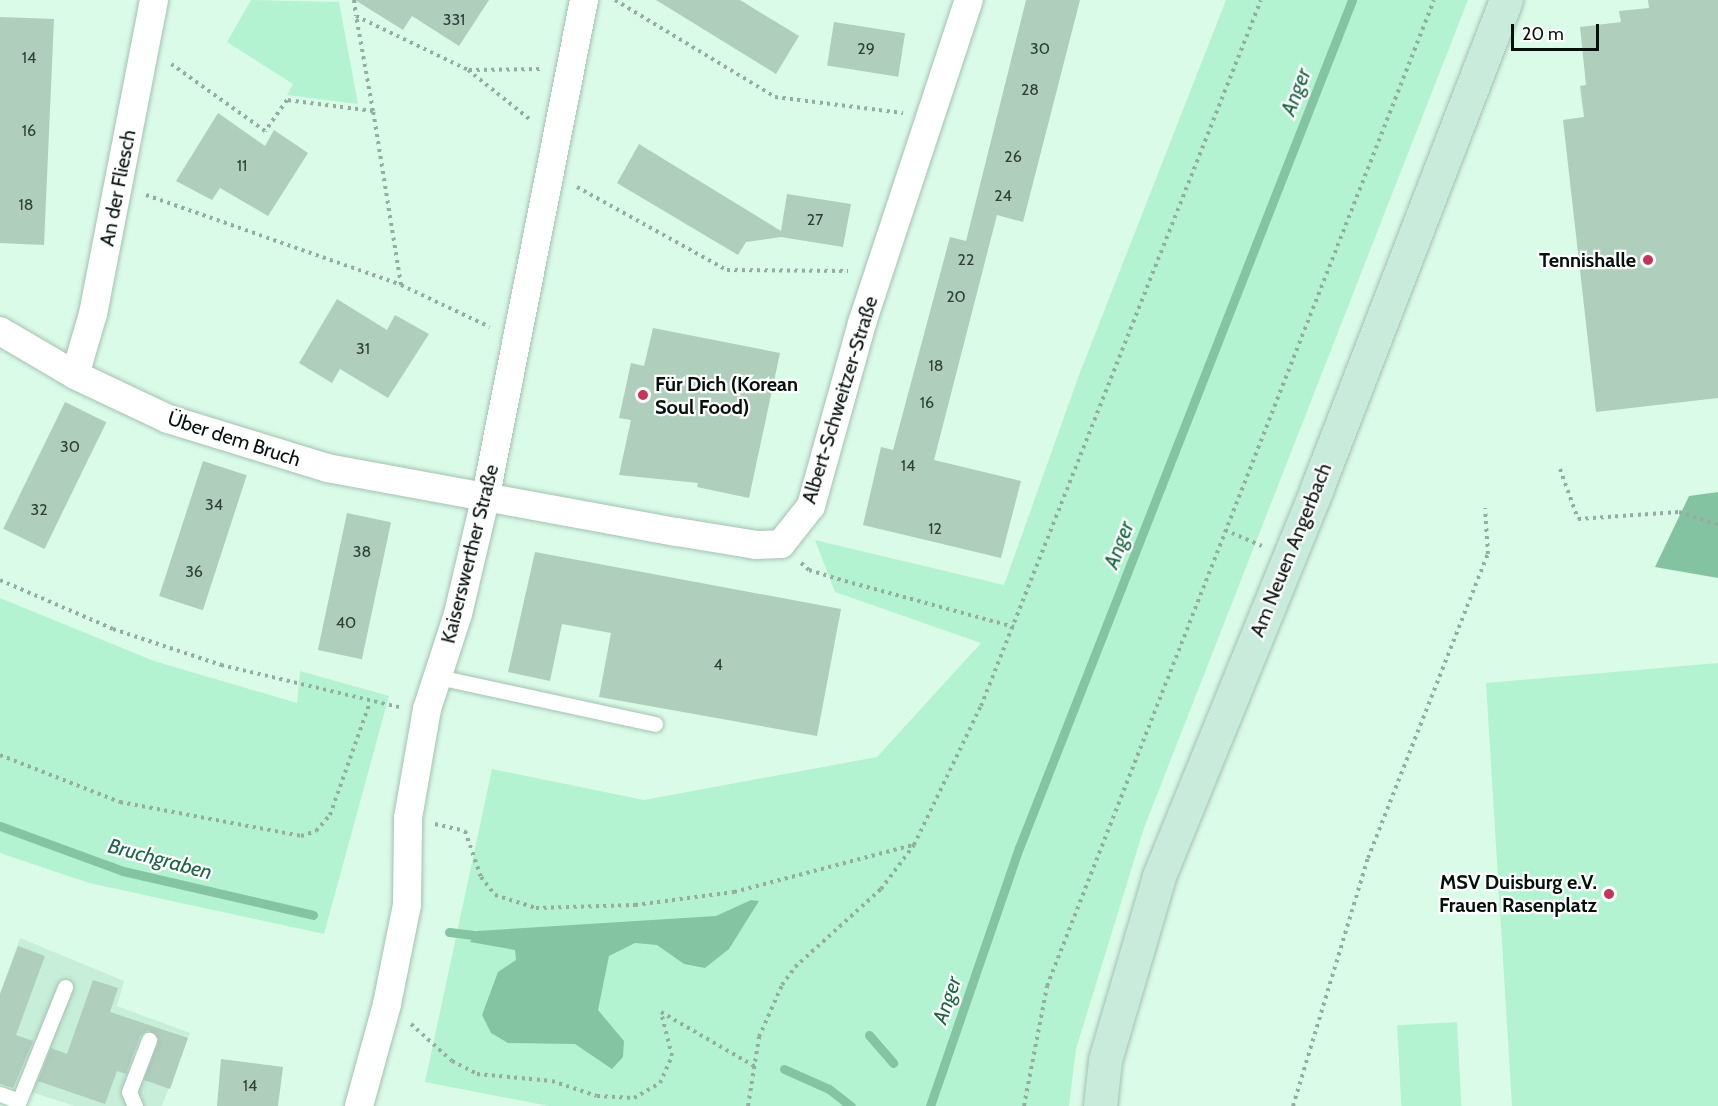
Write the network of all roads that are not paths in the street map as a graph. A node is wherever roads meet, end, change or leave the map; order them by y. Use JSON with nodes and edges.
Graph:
{"nodes":[{"id":1,"x":154,"y":0,"type":"edge"},
{"id":2,"x":584,"y":0,"type":"edge"},
{"id":3,"x":969,"y":0,"type":"edge"},
{"id":4,"x":1506,"y":0,"type":"edge"},
{"id":5,"x":0,"y":331,"type":"edge"},
{"id":6,"x":75,"y":375,"type":"junction"},
{"id":7,"x":485,"y":500,"type":"junction"},
{"id":8,"x":438,"y":677,"type":"junction"},
{"id":9,"x":655,"y":724,"type":"dead end"},
{"id":10,"x":65,"y":987,"type":"dead end"},
{"id":11,"x":149,"y":1040,"type":"dead end"},
{"id":12,"x":0,"y":1094,"type":"edge"},
{"id":13,"x":135,"y":1106,"type":"edge"},
{"id":14,"x":359,"y":1106,"type":"edge"},
{"id":15,"x":1100,"y":1106,"type":"edge"}],
"edges":[{"from":1,"to":6,"type":"street","name":"An der Fliesch"},
{"from":2,"to":7,"type":"street","name":"Kaiserswerther Straße"},
{"from":3,"to":7,"type":"street","name":"Albert-Schweitzer-Straße"},
{"from":4,"to":15,"type":"street","name":"Am Neuen Angerbach"},
{"from":5,"to":6,"type":"street","name":"Über dem Bruch"},
{"from":6,"to":7,"type":"street","name":"Über dem Bruch"},
{"from":7,"to":8,"type":"street","name":"Kaiserswerther Straße"},
{"from":8,"to":9,"type":"lane"},
{"from":8,"to":14,"type":"street","name":"Kaiserswerther Straße"},
{"from":10,"to":12,"type":"lane"},
{"from":11,"to":13,"type":"lane"}]}
